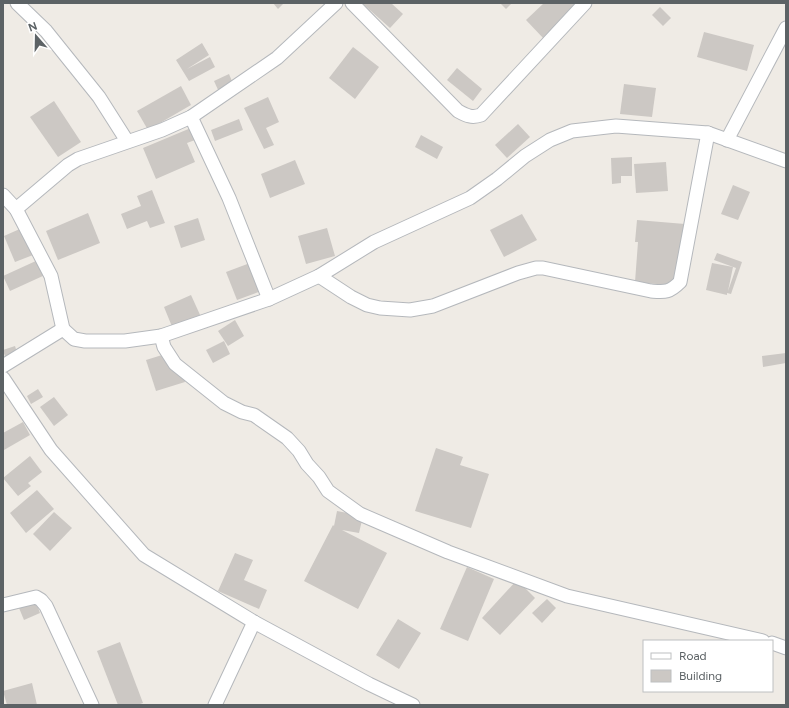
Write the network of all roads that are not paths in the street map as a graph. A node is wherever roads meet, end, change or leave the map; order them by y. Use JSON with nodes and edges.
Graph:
{"nodes":[{"id":1,"x":17,"y":3,"type":"edge"},
{"id":2,"x":336,"y":3,"type":"edge"},
{"id":3,"x":352,"y":3,"type":"edge"},
{"id":4,"x":585,"y":3,"type":"edge"},
{"id":5,"x":786,"y":28,"type":"edge"},
{"id":6,"x":192,"y":117,"type":"junction"},
{"id":7,"x":708,"y":133,"type":"junction"},
{"id":8,"x":727,"y":140,"type":"junction"},
{"id":9,"x":127,"y":141,"type":"junction"},
{"id":10,"x":786,"y":161,"type":"edge"},
{"id":11,"x":3,"y":195,"type":"edge"},
{"id":12,"x":16,"y":210,"type":"junction"},
{"id":13,"x":319,"y":276,"type":"junction"},
{"id":14,"x":269,"y":299,"type":"junction"},
{"id":15,"x":63,"y":329,"type":"junction"},
{"id":16,"x":161,"y":336,"type":"junction"},
{"id":17,"x":3,"y":366,"type":"edge"},
{"id":18,"x":3,"y":378,"type":"edge"},
{"id":19,"x":3,"y":605,"type":"edge"},
{"id":20,"x":254,"y":622,"type":"junction"},
{"id":21,"x":759,"y":640,"type":"edge"},
{"id":22,"x":773,"y":643,"type":"edge"},
{"id":23,"x":786,"y":648,"type":"edge"},
{"id":24,"x":92,"y":705,"type":"edge"},
{"id":25,"x":215,"y":705,"type":"edge"},
{"id":26,"x":413,"y":705,"type":"edge"}],
"edges":[{"from":1,"to":9,"type":"street"},
{"from":2,"to":6,"type":"street"},
{"from":3,"to":4,"type":"street"},
{"from":5,"to":8,"type":"street"},
{"from":6,"to":9,"type":"street"},
{"from":6,"to":14,"type":"street"},
{"from":7,"to":8,"type":"street"},
{"from":7,"to":13,"type":"street"},
{"from":7,"to":13,"type":"street"},
{"from":8,"to":10,"type":"street"},
{"from":9,"to":12,"type":"street"},
{"from":11,"to":12,"type":"street"},
{"from":12,"to":15,"type":"street"},
{"from":13,"to":14,"type":"street"},
{"from":14,"to":16,"type":"street"},
{"from":15,"to":16,"type":"street"},
{"from":15,"to":17,"type":"street"},
{"from":16,"to":21,"type":"street"},
{"from":18,"to":20,"type":"street"},
{"from":19,"to":24,"type":"street"},
{"from":20,"to":25,"type":"street"},
{"from":20,"to":26,"type":"street"},
{"from":22,"to":23,"type":"street"}]}
